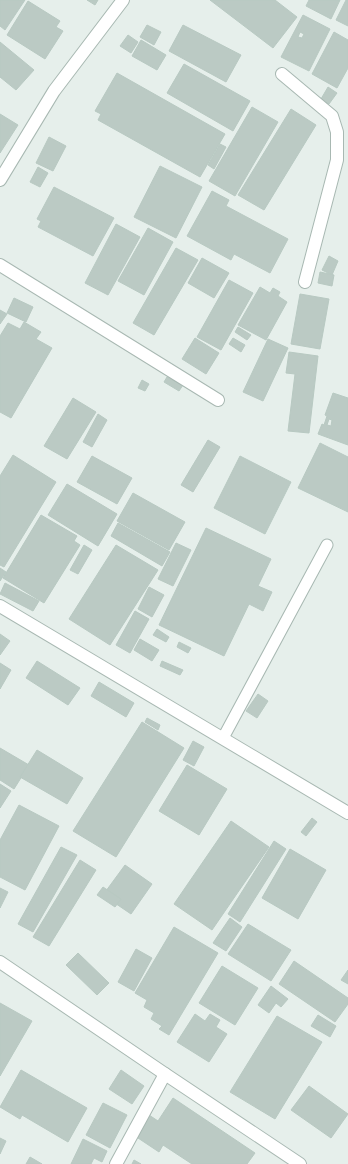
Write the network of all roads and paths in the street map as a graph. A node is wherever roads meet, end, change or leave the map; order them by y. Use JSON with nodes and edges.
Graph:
{"nodes":[{"id":1,"x":123,"y":0,"type":"edge"},
{"id":2,"x":282,"y":74,"type":"dead end"},
{"id":3,"x":343,"y":163,"type":"edge"},
{"id":4,"x":0,"y":180,"type":"edge"},
{"id":5,"x":0,"y":265,"type":"edge"},
{"id":6,"x":305,"y":282,"type":"dead end"},
{"id":7,"x":218,"y":400,"type":"dead end"},
{"id":8,"x":327,"y":545,"type":"dead end"},
{"id":9,"x":0,"y":606,"type":"edge"},
{"id":10,"x":223,"y":738,"type":"junction"},
{"id":11,"x":348,"y":814,"type":"edge"},
{"id":12,"x":0,"y":962,"type":"edge"},
{"id":13,"x":165,"y":1074,"type":"junction"},
{"id":14,"x":116,"y":1164,"type":"edge"},
{"id":15,"x":300,"y":1164,"type":"edge"}],
"edges":[{"from":1,"to":4,"type":"street"},
{"from":2,"to":3,"type":"street"},
{"from":3,"to":6,"type":"street"},
{"from":5,"to":7,"type":"street"},
{"from":8,"to":10,"type":"lane"},
{"from":9,"to":10,"type":"street"},
{"from":10,"to":11,"type":"street"},
{"from":12,"to":13,"type":"street"},
{"from":13,"to":14,"type":"street"},
{"from":13,"to":15,"type":"street"}]}
